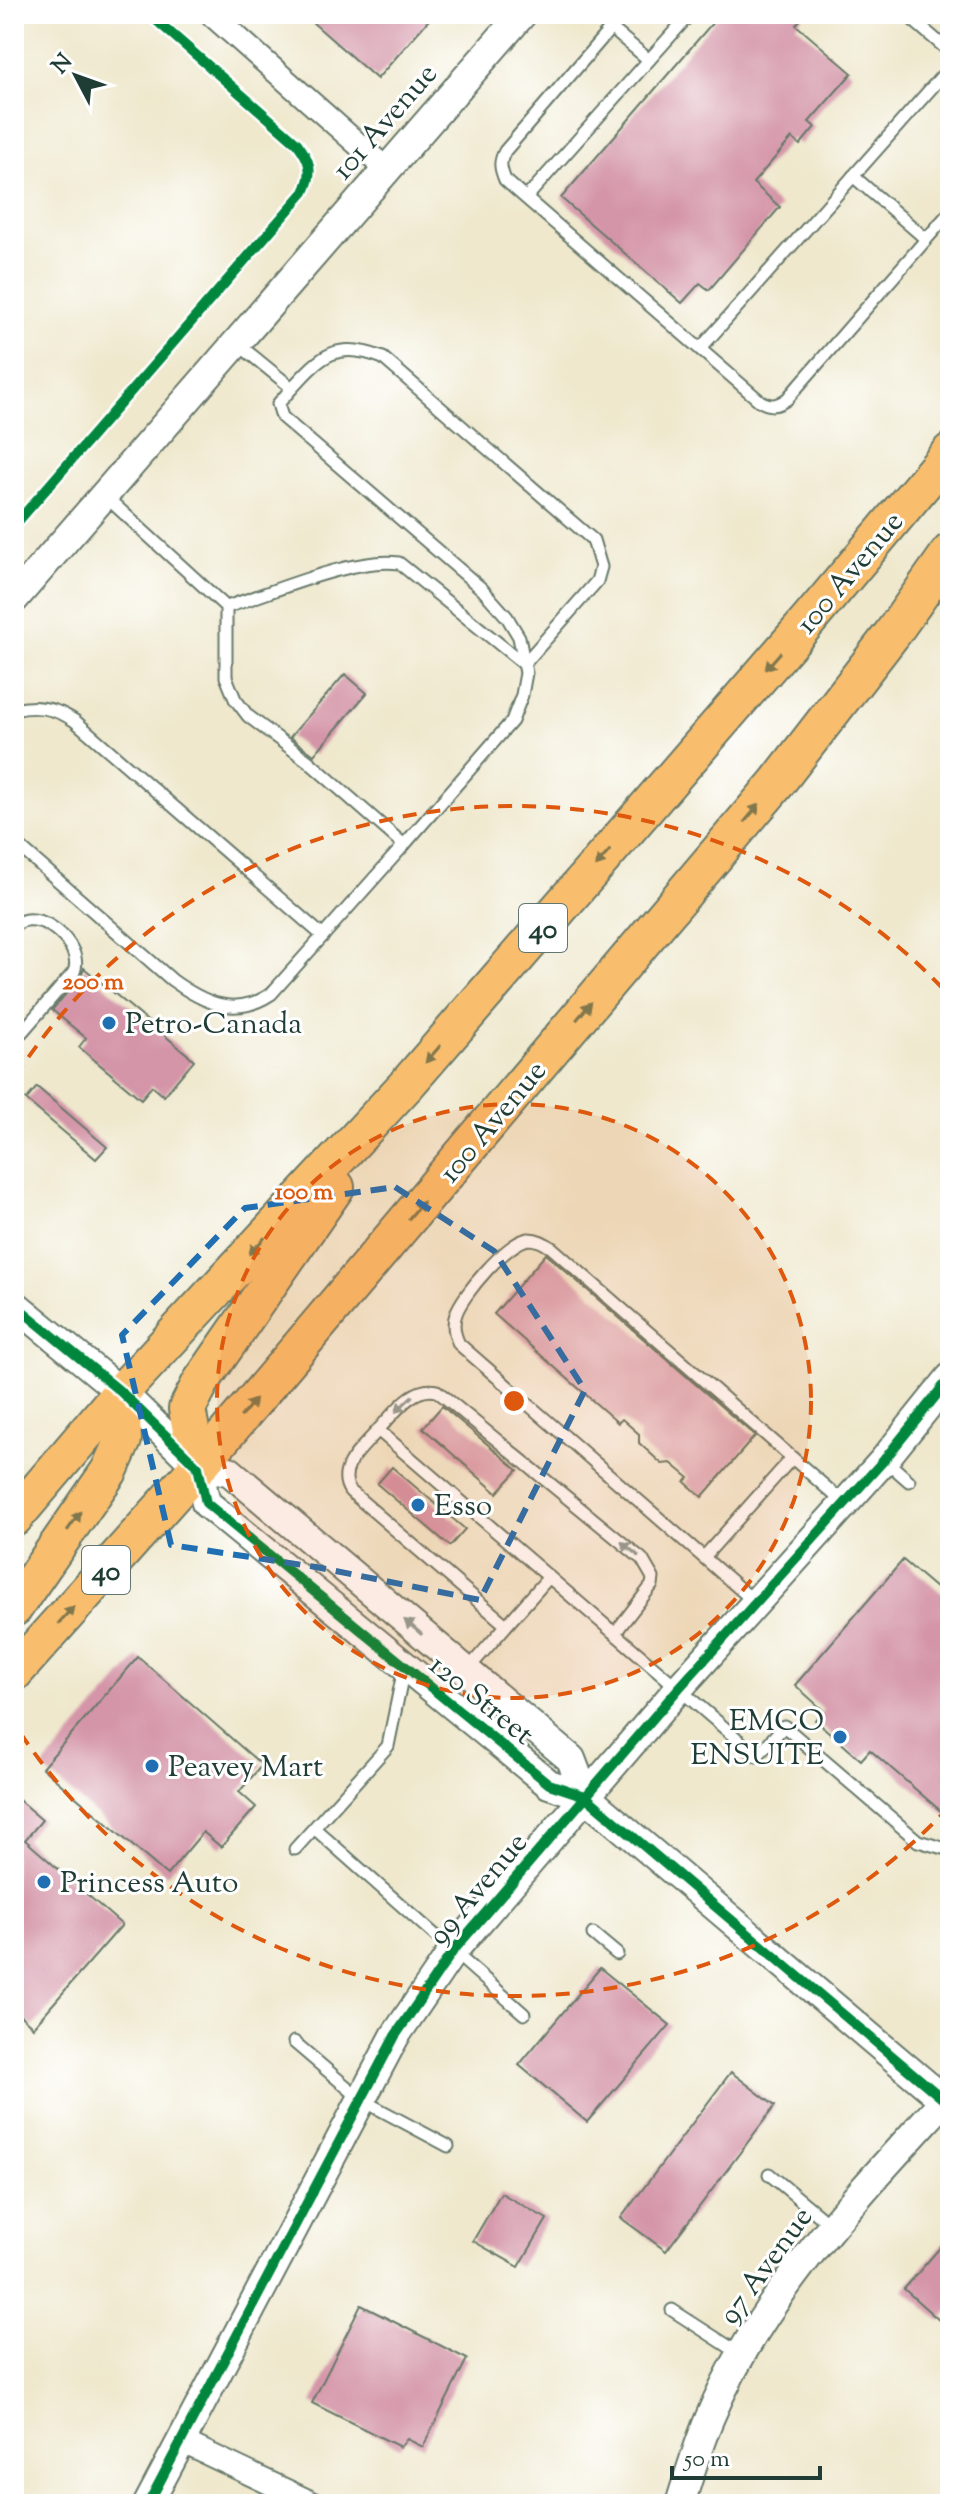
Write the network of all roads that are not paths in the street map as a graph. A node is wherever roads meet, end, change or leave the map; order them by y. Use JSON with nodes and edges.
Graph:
{"nodes":[{"id":1,"x":211,"y":14,"type":"edge"},
{"id":2,"x":522,"y":14,"type":"edge"},
{"id":3,"x":594,"y":14,"type":"edge"},
{"id":4,"x":623,"y":14,"type":"edge"},
{"id":5,"x":690,"y":14,"type":"edge"},
{"id":6,"x":906,"y":14,"type":"edge"},
{"id":7,"x":611,"y":28,"type":"junction"},
{"id":8,"x":950,"y":52,"type":"edge"},
{"id":9,"x":649,"y":60,"type":"junction"},
{"id":10,"x":950,"y":67,"type":"edge"},
{"id":11,"x":387,"y":170,"type":"junction"},
{"id":12,"x":853,"y":176,"type":"junction"},
{"id":13,"x":526,"y":198,"type":"junction"},
{"id":14,"x":950,"y":212,"type":"edge"},
{"id":15,"x":926,"y":239,"type":"junction"},
{"id":16,"x":237,"y":343,"type":"junction"},
{"id":17,"x":700,"y":349,"type":"junction"},
{"id":18,"x":292,"y":388,"type":"junction"},
{"id":19,"x":950,"y":452,"type":"edge"},
{"id":20,"x":104,"y":495,"type":"junction"},
{"id":21,"x":950,"y":552,"type":"edge"},
{"id":22,"x":14,"y":599,"type":"edge"},
{"id":23,"x":226,"y":607,"type":"junction"},
{"id":24,"x":524,"y":664,"type":"junction"},
{"id":25,"x":14,"y":710,"type":"edge"},
{"id":26,"x":14,"y":842,"type":"edge"},
{"id":27,"x":404,"y":845,"type":"junction"},
{"id":28,"x":14,"y":926,"type":"edge"},
{"id":29,"x":323,"y":936,"type":"junction"},
{"id":30,"x":22,"y":1032,"type":"dead end"},
{"id":31,"x":408,"y":1083,"type":"junction"},
{"id":32,"x":14,"y":1304,"type":"edge"},
{"id":33,"x":950,"y":1378,"type":"edge"},
{"id":34,"x":121,"y":1392,"type":"junction"},
{"id":35,"x":378,"y":1430,"type":"junction"},
{"id":36,"x":792,"y":1458,"type":"junction"},
{"id":37,"x":884,"y":1460,"type":"junction"},
{"id":38,"x":198,"y":1467,"type":"junction"},
{"id":39,"x":909,"y":1481,"type":"dead end"},
{"id":40,"x":845,"y":1504,"type":"junction"},
{"id":41,"x":14,"y":1518,"type":"edge"},
{"id":42,"x":704,"y":1557,"type":"junction"},
{"id":43,"x":549,"y":1577,"type":"junction"},
{"id":44,"x":756,"y":1603,"type":"junction"},
{"id":45,"x":14,"y":1608,"type":"edge"},
{"id":46,"x":506,"y":1625,"type":"junction"},
{"id":47,"x":615,"y":1633,"type":"junction"},
{"id":48,"x":404,"y":1667,"type":"junction"},
{"id":49,"x":466,"y":1672,"type":"junction"},
{"id":50,"x":14,"y":1673,"type":"edge"},
{"id":51,"x":679,"y":1688,"type":"junction"},
{"id":52,"x":585,"y":1796,"type":"junction"},
{"id":53,"x":314,"y":1828,"type":"junction"},
{"id":54,"x":295,"y":1849,"type":"dead end"},
{"id":55,"x":950,"y":1850,"type":"edge"},
{"id":56,"x":593,"y":1934,"type":"dead end"},
{"id":57,"x":453,"y":1951,"type":"junction"},
{"id":58,"x":617,"y":1954,"type":"dead end"},
{"id":59,"x":524,"y":2014,"type":"dead end"},
{"id":60,"x":294,"y":2042,"type":"dead end"},
{"id":61,"x":362,"y":2100,"type":"junction"},
{"id":62,"x":948,"y":2100,"type":"edge"},
{"id":63,"x":448,"y":2146,"type":"dead end"},
{"id":64,"x":769,"y":2174,"type":"dead end"},
{"id":65,"x":833,"y":2227,"type":"junction"},
{"id":66,"x":672,"y":2310,"type":"dead end"},
{"id":67,"x":742,"y":2355,"type":"junction"},
{"id":68,"x":181,"y":2441,"type":"junction"},
{"id":69,"x":148,"y":2504,"type":"edge"},
{"id":70,"x":314,"y":2504,"type":"edge"},
{"id":71,"x":680,"y":2504,"type":"edge"}],
"edges":[{"from":1,"to":11,"type":"street"},
{"from":2,"to":11,"type":"street","name":"101 Avenue"},
{"from":3,"to":7,"type":"lane"},
{"from":4,"to":7,"type":"lane"},
{"from":5,"to":9,"type":"lane"},
{"from":6,"to":8,"type":"lane"},
{"from":7,"to":9,"type":"lane"},
{"from":7,"to":13,"type":"lane"},
{"from":9,"to":13,"type":"lane"},
{"from":10,"to":12,"type":"lane"},
{"from":11,"to":16,"type":"street","name":"101 Avenue"},
{"from":12,"to":15,"type":"lane"},
{"from":12,"to":17,"type":"lane"},
{"from":13,"to":17,"type":"lane"},
{"from":14,"to":15,"type":"lane"},
{"from":15,"to":17,"type":"lane"},
{"from":16,"to":18,"type":"lane"},
{"from":16,"to":20,"type":"street","name":"101 Avenue"},
{"from":18,"to":24,"type":"lane"},
{"from":18,"to":24,"type":"lane"},
{"from":19,"to":31,"type":"main road","name":"100 Avenue","number":"40","one_way":true},
{"from":20,"to":22,"type":"street","name":"101 Avenue"},
{"from":20,"to":23,"type":"lane"},
{"from":38,"to":21,"type":"main road","name":"100 Avenue","number":"40","one_way":true},
{"from":23,"to":24,"type":"lane"},
{"from":23,"to":27,"type":"lane"},
{"from":24,"to":27,"type":"lane"},
{"from":25,"to":29,"type":"lane"},
{"from":26,"to":29,"type":"lane"},
{"from":27,"to":29,"type":"lane"},
{"from":28,"to":30,"type":"lane"},
{"from":31,"to":34,"type":"main road","name":"100 Avenue","number":"40","one_way":true},
{"from":31,"to":38,"type":"main road"},
{"from":32,"to":34,"type":"street","name":"120 Street"},
{"from":33,"to":37,"type":"street","name":"99 Avenue"},
{"from":34,"to":38,"type":"street","name":"120 Street"},
{"from":34,"to":41,"type":"main road","name":"100 Avenue","number":"40"},
{"from":45,"to":34,"type":"main road","one_way":true},
{"from":35,"to":43,"type":"lane"},
{"from":35,"to":46,"type":"lane"},
{"from":47,"to":35,"type":"lane","one_way":true},
{"from":36,"to":40,"type":"lane"},
{"from":36,"to":42,"type":"lane"},
{"from":36,"to":42,"type":"lane"},
{"from":37,"to":39,"type":"lane"},
{"from":37,"to":40,"type":"street","name":"99 Avenue"},
{"from":38,"to":48,"type":"street","name":"120 Street"},
{"from":49,"to":38,"type":"street","name":"120 Street","one_way":true},
{"from":50,"to":38,"type":"main road","name":"100 Avenue","number":"40","one_way":true},
{"from":40,"to":44,"type":"street","name":"99 Avenue"},
{"from":42,"to":44,"type":"lane"},
{"from":43,"to":46,"type":"lane"},
{"from":43,"to":47,"type":"lane"},
{"from":44,"to":51,"type":"street","name":"99 Avenue"},
{"from":46,"to":49,"type":"lane"},
{"from":47,"to":51,"type":"lane"},
{"from":48,"to":52,"type":"street","name":"120 Street"},
{"from":48,"to":53,"type":"lane"},
{"from":49,"to":52,"type":"street","name":"120 Street"},
{"from":51,"to":52,"type":"street","name":"99 Avenue"},
{"from":51,"to":55,"type":"lane"},
{"from":52,"to":57,"type":"street","name":"99 Avenue"},
{"from":52,"to":62,"type":"street","name":"120 Street"},
{"from":53,"to":54,"type":"lane"},
{"from":53,"to":57,"type":"lane"},
{"from":56,"to":58,"type":"lane"},
{"from":57,"to":59,"type":"lane"},
{"from":57,"to":61,"type":"street","name":"99 Avenue"},
{"from":60,"to":61,"type":"lane"},
{"from":61,"to":63,"type":"lane"},
{"from":61,"to":68,"type":"street","name":"99 Avenue"},
{"from":62,"to":65,"type":"street","name":"97 Avenue"},
{"from":64,"to":65,"type":"lane"},
{"from":65,"to":67,"type":"street","name":"97 Avenue"},
{"from":66,"to":67,"type":"lane"},
{"from":67,"to":71,"type":"street","name":"97 Avenue"},
{"from":68,"to":69,"type":"street","name":"99 Avenue"},
{"from":68,"to":70,"type":"street"}]}
